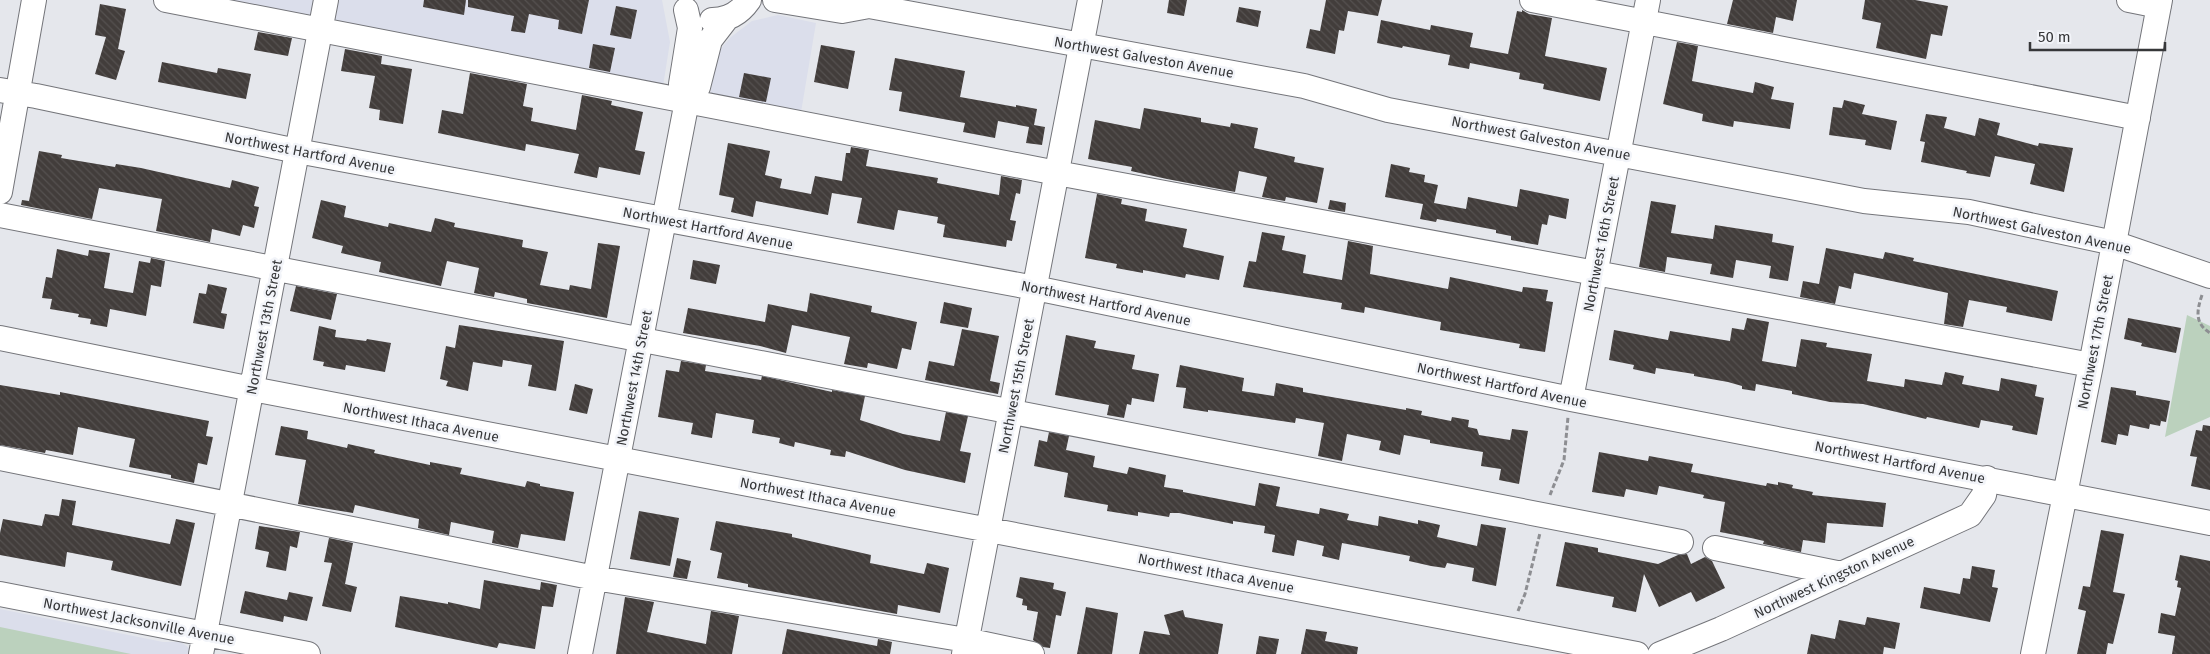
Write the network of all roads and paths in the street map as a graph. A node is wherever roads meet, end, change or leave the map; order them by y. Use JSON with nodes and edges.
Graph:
{"nodes":[{"id":1,"x":34,"y":0,"type":"edge"},
{"id":2,"x":166,"y":0,"type":"edge"},
{"id":3,"x":326,"y":0,"type":"edge"},
{"id":4,"x":775,"y":0,"type":"edge"},
{"id":5,"x":1090,"y":0,"type":"edge"},
{"id":6,"x":1532,"y":0,"type":"edge"},
{"id":7,"x":2129,"y":0,"type":"edge"},
{"id":8,"x":863,"y":3,"type":"edge"},
{"id":9,"x":2160,"y":3,"type":"edge"},
{"id":10,"x":681,"y":5,"type":"edge"},
{"id":11,"x":746,"y":6,"type":"edge"},
{"id":12,"x":1646,"y":11,"type":"edge"},
{"id":13,"x":320,"y":29,"type":"junction"},
{"id":14,"x":1081,"y":46,"type":"junction"},
{"id":15,"x":8,"y":92,"type":"edge"},
{"id":16,"x":687,"y":101,"type":"junction"},
{"id":17,"x":2138,"y":118,"type":"junction"},
{"id":18,"x":297,"y":151,"type":"junction"},
{"id":19,"x":1618,"y":152,"type":"junction"},
{"id":20,"x":1057,"y":174,"type":"junction"},
{"id":21,"x":0,"y":192,"type":"edge"},
{"id":22,"x":0,"y":215,"type":"edge"},
{"id":23,"x":664,"y":220,"type":"junction"},
{"id":24,"x":2114,"y":243,"type":"junction"},
{"id":25,"x":275,"y":269,"type":"junction"},
{"id":26,"x":1595,"y":273,"type":"junction"},
{"id":27,"x":2210,"y":276,"type":"edge"},
{"id":28,"x":1035,"y":288,"type":"junction"},
{"id":29,"x":2210,"y":332,"type":"edge"},
{"id":30,"x":0,"y":338,"type":"edge"},
{"id":31,"x":642,"y":341,"type":"junction"},
{"id":32,"x":2091,"y":365,"type":"junction"},
{"id":33,"x":252,"y":389,"type":"junction"},
{"id":34,"x":1571,"y":399,"type":"junction"},
{"id":35,"x":1011,"y":409,"type":"junction"},
{"id":36,"x":0,"y":458,"type":"edge"},
{"id":37,"x":619,"y":459,"type":"junction"},
{"id":38,"x":1987,"y":478,"type":"junction"},
{"id":39,"x":2066,"y":494,"type":"junction"},
{"id":40,"x":229,"y":506,"type":"junction"},
{"id":41,"x":2210,"y":523,"type":"edge"},
{"id":42,"x":989,"y":529,"type":"junction"},
{"id":43,"x":1681,"y":542,"type":"dead end"},
{"id":44,"x":1715,"y":548,"type":"dead end"},
{"id":45,"x":1842,"y":574,"type":"junction"},
{"id":46,"x":595,"y":578,"type":"junction"},
{"id":47,"x":0,"y":594,"type":"edge"},
{"id":48,"x":203,"y":644,"type":"edge"},
{"id":49,"x":965,"y":647,"type":"edge"},
{"id":50,"x":308,"y":654,"type":"edge"},
{"id":51,"x":580,"y":654,"type":"edge"},
{"id":52,"x":1032,"y":654,"type":"edge"},
{"id":53,"x":1637,"y":654,"type":"edge"},
{"id":54,"x":1660,"y":654,"type":"edge"},
{"id":55,"x":2033,"y":654,"type":"edge"}],
"edges":[{"from":1,"to":15,"type":"street"},
{"from":2,"to":13,"type":"street"},
{"from":3,"to":13,"type":"street","name":"Northwest 13th Street"},
{"from":4,"to":8,"type":"street","name":"Northwest Galveston Avenue"},
{"from":5,"to":14,"type":"street","name":"Northwest 15th Street"},
{"from":6,"to":12,"type":"street"},
{"from":7,"to":9,"type":"street"},
{"from":8,"to":14,"type":"street","name":"Northwest Galveston Avenue"},
{"from":9,"to":17,"type":"street","name":"Northwest 17th Street"},
{"from":10,"to":11,"type":"street"},
{"from":10,"to":16,"type":"street","name":"Northwest 14th Street"},
{"from":11,"to":16,"type":"street","name":"Northwest 14th Street"},
{"from":12,"to":17,"type":"street"},
{"from":12,"to":19,"type":"street","name":"Northwest 16th Street"},
{"from":13,"to":16,"type":"street"},
{"from":13,"to":18,"type":"street","name":"Northwest 13th Street"},
{"from":14,"to":19,"type":"street","name":"Northwest Galveston Avenue"},
{"from":14,"to":20,"type":"street","name":"Northwest 15th Street"},
{"from":15,"to":18,"type":"street","name":"Northwest Hartford Avenue"},
{"from":15,"to":21,"type":"street"},
{"from":16,"to":20,"type":"street"},
{"from":16,"to":23,"type":"street","name":"Northwest 14th Street"},
{"from":17,"to":24,"type":"street","name":"Northwest 17th Street"},
{"from":18,"to":23,"type":"street","name":"Northwest Hartford Avenue"},
{"from":18,"to":25,"type":"street","name":"Northwest 13th Street"},
{"from":19,"to":24,"type":"street","name":"Northwest Galveston Avenue"},
{"from":19,"to":26,"type":"street","name":"Northwest 16th Street"},
{"from":20,"to":26,"type":"street"},
{"from":20,"to":28,"type":"street","name":"Northwest 15th Street"},
{"from":22,"to":25,"type":"street"},
{"from":23,"to":28,"type":"street","name":"Northwest Hartford Avenue"},
{"from":23,"to":31,"type":"street","name":"Northwest 14th Street"},
{"from":24,"to":27,"type":"street","name":"Northwest Galveston Avenue"},
{"from":24,"to":32,"type":"street","name":"Northwest 17th Street"},
{"from":25,"to":31,"type":"street"},
{"from":25,"to":33,"type":"street","name":"Northwest 13th Street"},
{"from":26,"to":32,"type":"street"},
{"from":26,"to":34,"type":"street","name":"Northwest 16th Street"},
{"from":27,"to":29,"type":"path"},
{"from":28,"to":34,"type":"street","name":"Northwest Hartford Avenue"},
{"from":28,"to":35,"type":"street","name":"Northwest 15th Street"},
{"from":30,"to":33,"type":"street","name":"Northwest Ithaca Avenue"},
{"from":31,"to":35,"type":"street"},
{"from":31,"to":37,"type":"street","name":"Northwest 14th Street"},
{"from":32,"to":39,"type":"street","name":"Northwest 17th Street"},
{"from":33,"to":37,"type":"street","name":"Northwest Ithaca Avenue"},
{"from":33,"to":40,"type":"street","name":"Northwest 13th Street"},
{"from":34,"to":38,"type":"street","name":"Northwest Hartford Avenue"},
{"from":35,"to":42,"type":"street","name":"Northwest 15th Street"},
{"from":35,"to":43,"type":"street"},
{"from":36,"to":40,"type":"street"},
{"from":37,"to":42,"type":"street","name":"Northwest Ithaca Avenue"},
{"from":37,"to":46,"type":"street","name":"Northwest 14th Street"},
{"from":38,"to":39,"type":"street","name":"Northwest Hartford Avenue"},
{"from":38,"to":45,"type":"street","name":"Northwest Kingston Avenue"},
{"from":39,"to":41,"type":"street","name":"Northwest Hartford Avenue"},
{"from":39,"to":55,"type":"street","name":"Northwest 17th Street"},
{"from":40,"to":46,"type":"street"},
{"from":40,"to":48,"type":"street","name":"Northwest 13th Street"},
{"from":42,"to":49,"type":"street","name":"Northwest 15th Street"},
{"from":42,"to":53,"type":"street","name":"Northwest Ithaca Avenue"},
{"from":44,"to":45,"type":"street"},
{"from":45,"to":54,"type":"street","name":"Northwest Kingston Avenue"},
{"from":46,"to":49,"type":"street"},
{"from":46,"to":51,"type":"street","name":"Northwest 14th Street"},
{"from":47,"to":48,"type":"street","name":"Northwest Jacksonville Avenue"},
{"from":48,"to":50,"type":"street","name":"Northwest Jacksonville Avenue"},
{"from":49,"to":52,"type":"street"}]}
